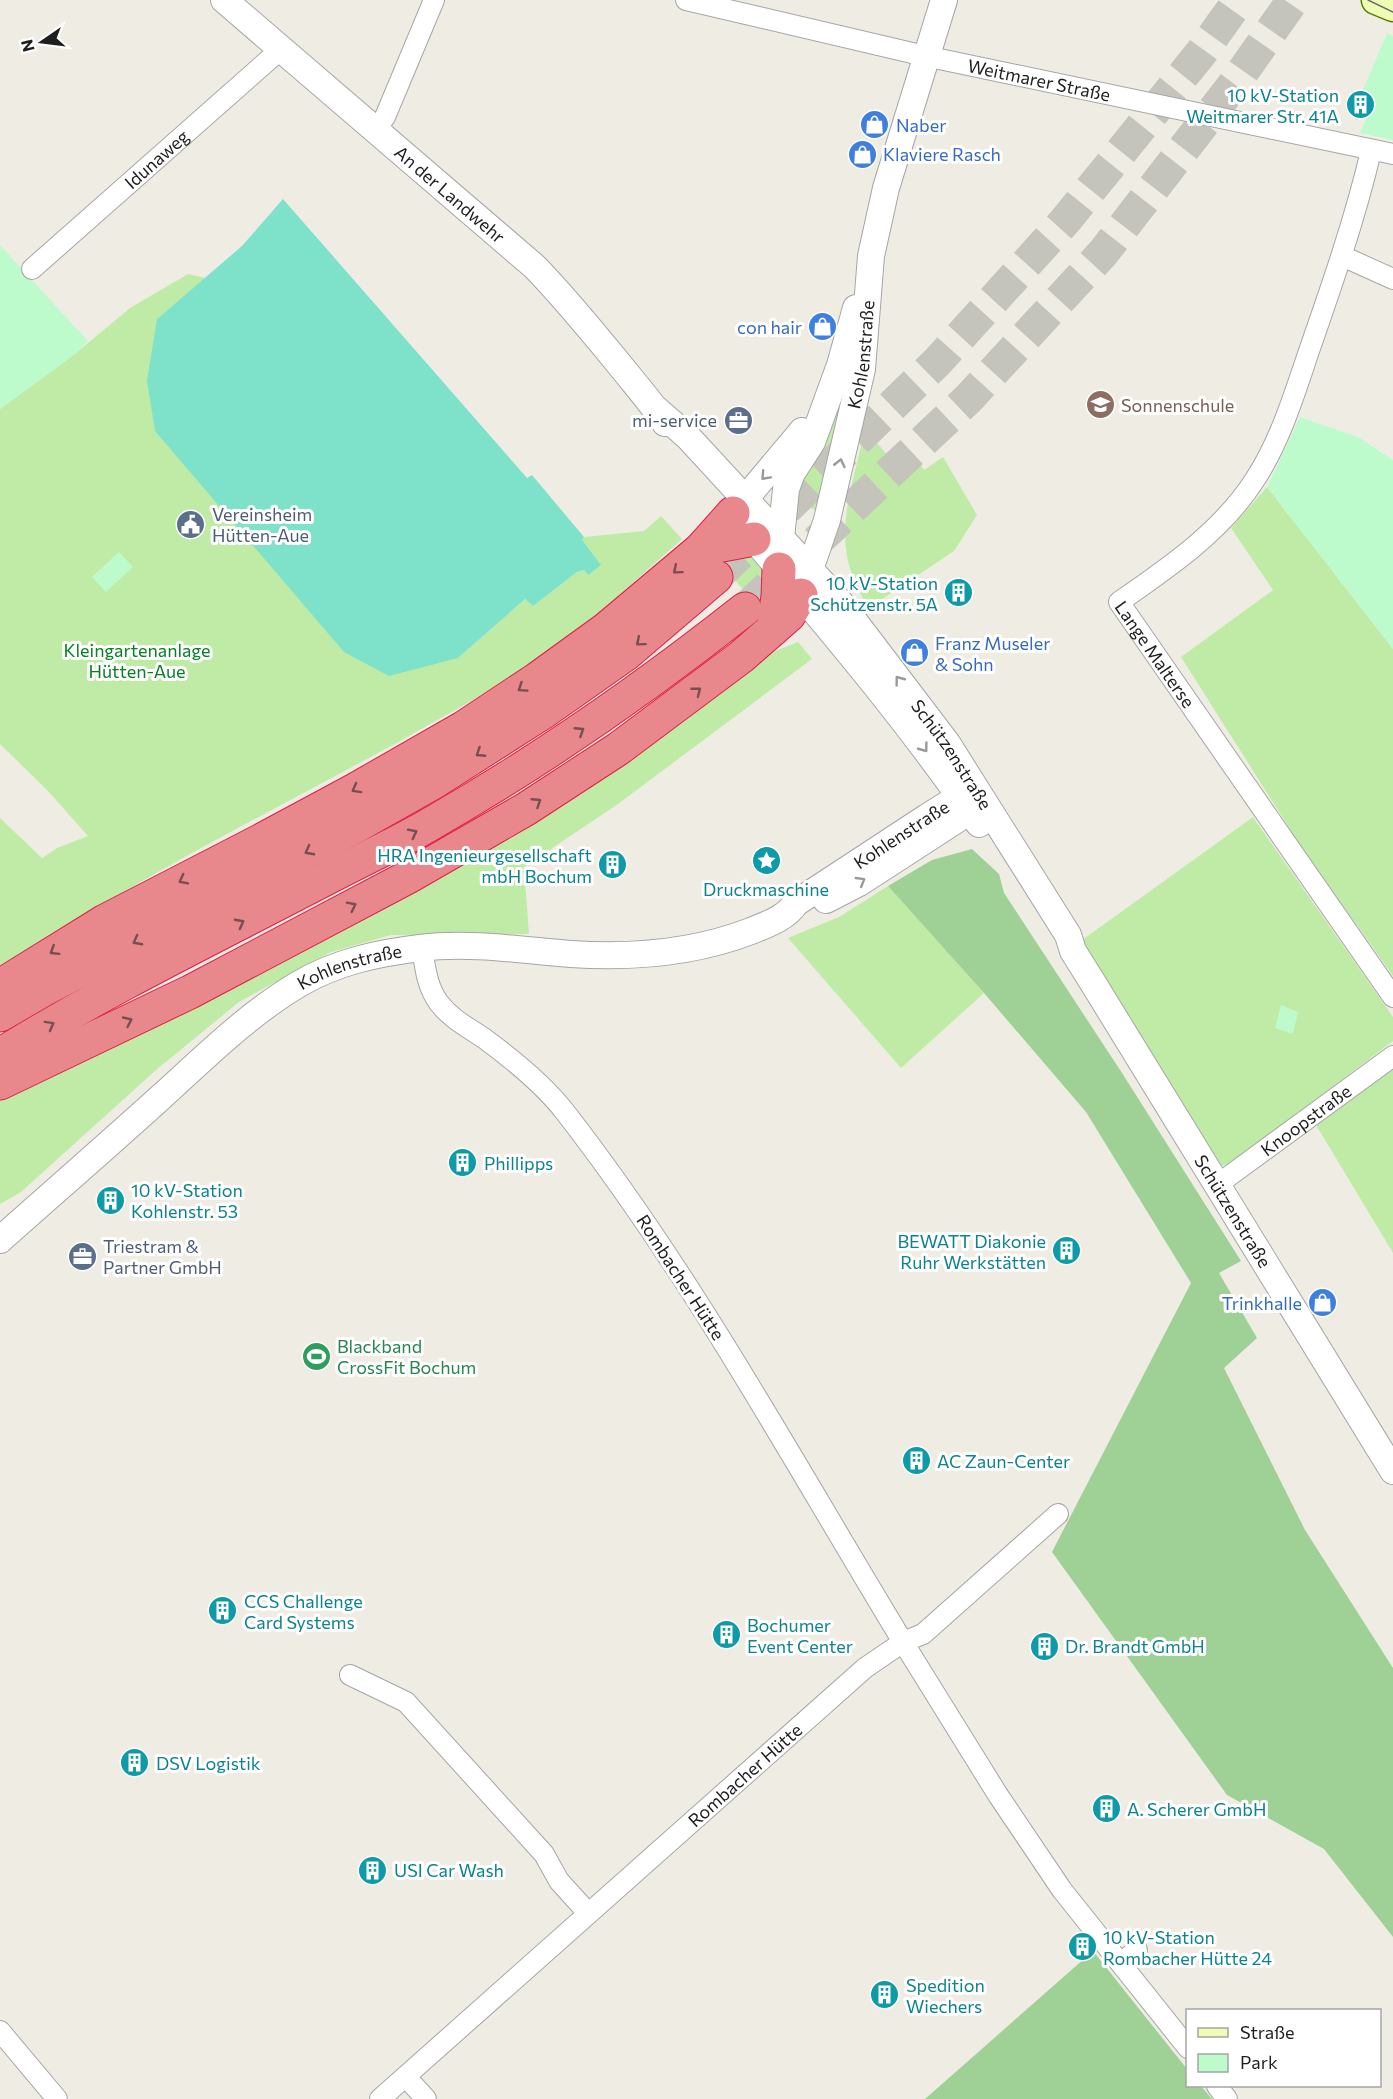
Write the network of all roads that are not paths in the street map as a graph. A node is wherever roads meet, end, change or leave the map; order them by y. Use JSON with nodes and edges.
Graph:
{"nodes":[{"id":1,"x":224,"y":0,"type":"edge"},
{"id":2,"x":434,"y":0,"type":"edge"},
{"id":3,"x":686,"y":0,"type":"edge"},
{"id":4,"x":944,"y":0,"type":"edge"},
{"id":5,"x":1376,"y":0,"type":"edge"},
{"id":6,"x":1393,"y":8,"type":"edge"},
{"id":7,"x":281,"y":50,"type":"junction"},
{"id":8,"x":925,"y":56,"type":"junction"},
{"id":9,"x":375,"y":130,"type":"junction"},
{"id":10,"x":1371,"y":151,"type":"junction"},
{"id":11,"x":1393,"y":154,"type":"edge"},
{"id":12,"x":872,"y":256,"type":"junction"},
{"id":13,"x":1342,"y":256,"type":"junction"},
{"id":14,"x":32,"y":269,"type":"dead end"},
{"id":15,"x":1393,"y":279,"type":"edge"},
{"id":16,"x":835,"y":377,"type":"junction"},
{"id":17,"x":739,"y":506,"type":"junction"},
{"id":18,"x":827,"y":520,"type":"junction"},
{"id":19,"x":767,"y":538,"type":"junction"},
{"id":20,"x":709,"y":563,"type":"junction"},
{"id":21,"x":797,"y":578,"type":"junction"},
{"id":22,"x":745,"y":609,"type":"tunnel mouth"},
{"id":23,"x":969,"y":800,"type":"junction"},
{"id":24,"x":422,"y":948,"type":"junction"},
{"id":25,"x":0,"y":986,"type":"edge"},
{"id":26,"x":1393,"y":998,"type":"edge"},
{"id":27,"x":0,"y":1015,"type":"edge"},
{"id":28,"x":0,"y":1055,"type":"edge"},
{"id":29,"x":1393,"y":1056,"type":"edge"},
{"id":30,"x":0,"y":1083,"type":"edge"},
{"id":31,"x":1218,"y":1185,"type":"junction"},
{"id":32,"x":0,"y":1240,"type":"edge"},
{"id":33,"x":1393,"y":1471,"type":"edge"},
{"id":34,"x":1058,"y":1514,"type":"dead end"},
{"id":35,"x":903,"y":1642,"type":"junction"},
{"id":36,"x":350,"y":1675,"type":"dead end"},
{"id":37,"x":588,"y":1913,"type":"junction"},
{"id":38,"x":1137,"y":1950,"type":"dead end"},
{"id":39,"x":1121,"y":1962,"type":"junction"},
{"id":40,"x":0,"y":2031,"type":"edge"},
{"id":41,"x":1186,"y":2045,"type":"edge"},
{"id":42,"x":406,"y":2077,"type":"junction"},
{"id":43,"x":57,"y":2099,"type":"edge"},
{"id":44,"x":380,"y":2099,"type":"edge"},
{"id":45,"x":426,"y":2099,"type":"edge"}],
"edges":[{"from":1,"to":7,"type":"street","name":"An der Landwehr"},
{"from":2,"to":9,"type":"street"},
{"from":3,"to":8,"type":"street","name":"Weitmarer Straße"},
{"from":4,"to":8,"type":"street","name":"Kohlenstraße"},
{"from":5,"to":6,"type":"main road"},
{"from":7,"to":9,"type":"street","name":"An der Landwehr"},
{"from":7,"to":14,"type":"street","name":"Idunaweg"},
{"from":8,"to":10,"type":"street","name":"Weitmarer Straße"},
{"from":8,"to":12,"type":"street","name":"Kohlenstraße"},
{"from":9,"to":17,"type":"street","name":"An der Landwehr"},
{"from":10,"to":11,"type":"street","name":"Weitmarer Straße"},
{"from":10,"to":13,"type":"street","name":"Lange Malterse"},
{"from":12,"to":16,"type":"street","name":"Kohlenstraße"},
{"from":18,"to":12,"type":"street","name":"Kohlenstraße","one_way":true},
{"from":13,"to":15,"type":"street"},
{"from":13,"to":26,"type":"street","name":"Lange Malterse"},
{"from":16,"to":17,"type":"street","name":"Kohlenstraße","one_way":true},
{"from":16,"to":19,"type":"street","name":"Kohlenstraße"},
{"from":17,"to":19,"type":"street","name":"An der Landwehr"},
{"from":17,"to":20,"type":"highway"},
{"from":18,"to":19,"type":"street"},
{"from":18,"to":21,"type":"street","name":"Kohlenstraße"},
{"from":19,"to":20,"type":"highway"},
{"from":19,"to":21,"type":"street","name":"An der Landwehr"},
{"from":20,"to":25,"type":"highway","one_way":true},
{"from":20,"to":27,"type":"highway","one_way":true},
{"from":21,"to":23,"type":"street","name":"Schützenstraße"},
{"from":30,"to":21,"type":"highway","one_way":true},
{"from":28,"to":22,"type":"highway","one_way":true},
{"from":23,"to":24,"type":"street","name":"Kohlenstraße"},
{"from":23,"to":31,"type":"street","name":"Schützenstraße"},
{"from":24,"to":32,"type":"street","name":"Kohlenstraße"},
{"from":24,"to":35,"type":"street","name":"Rombacher Hütte"},
{"from":29,"to":31,"type":"street","name":"Knoopstraße"},
{"from":31,"to":33,"type":"street","name":"Schützenstraße"},
{"from":34,"to":35,"type":"street","name":"Rombacher Hütte"},
{"from":35,"to":37,"type":"street","name":"Rombacher Hütte"},
{"from":35,"to":39,"type":"street","name":"Rombacher Hütte"},
{"from":36,"to":37,"type":"street"},
{"from":37,"to":42,"type":"street","name":"Rombacher Hütte"},
{"from":38,"to":39,"type":"street"},
{"from":39,"to":41,"type":"street","name":"Rombacher Hütte"},
{"from":40,"to":43,"type":"street"},
{"from":42,"to":44,"type":"street","name":"Rombacher Hütte"},
{"from":42,"to":45,"type":"street"}]}
